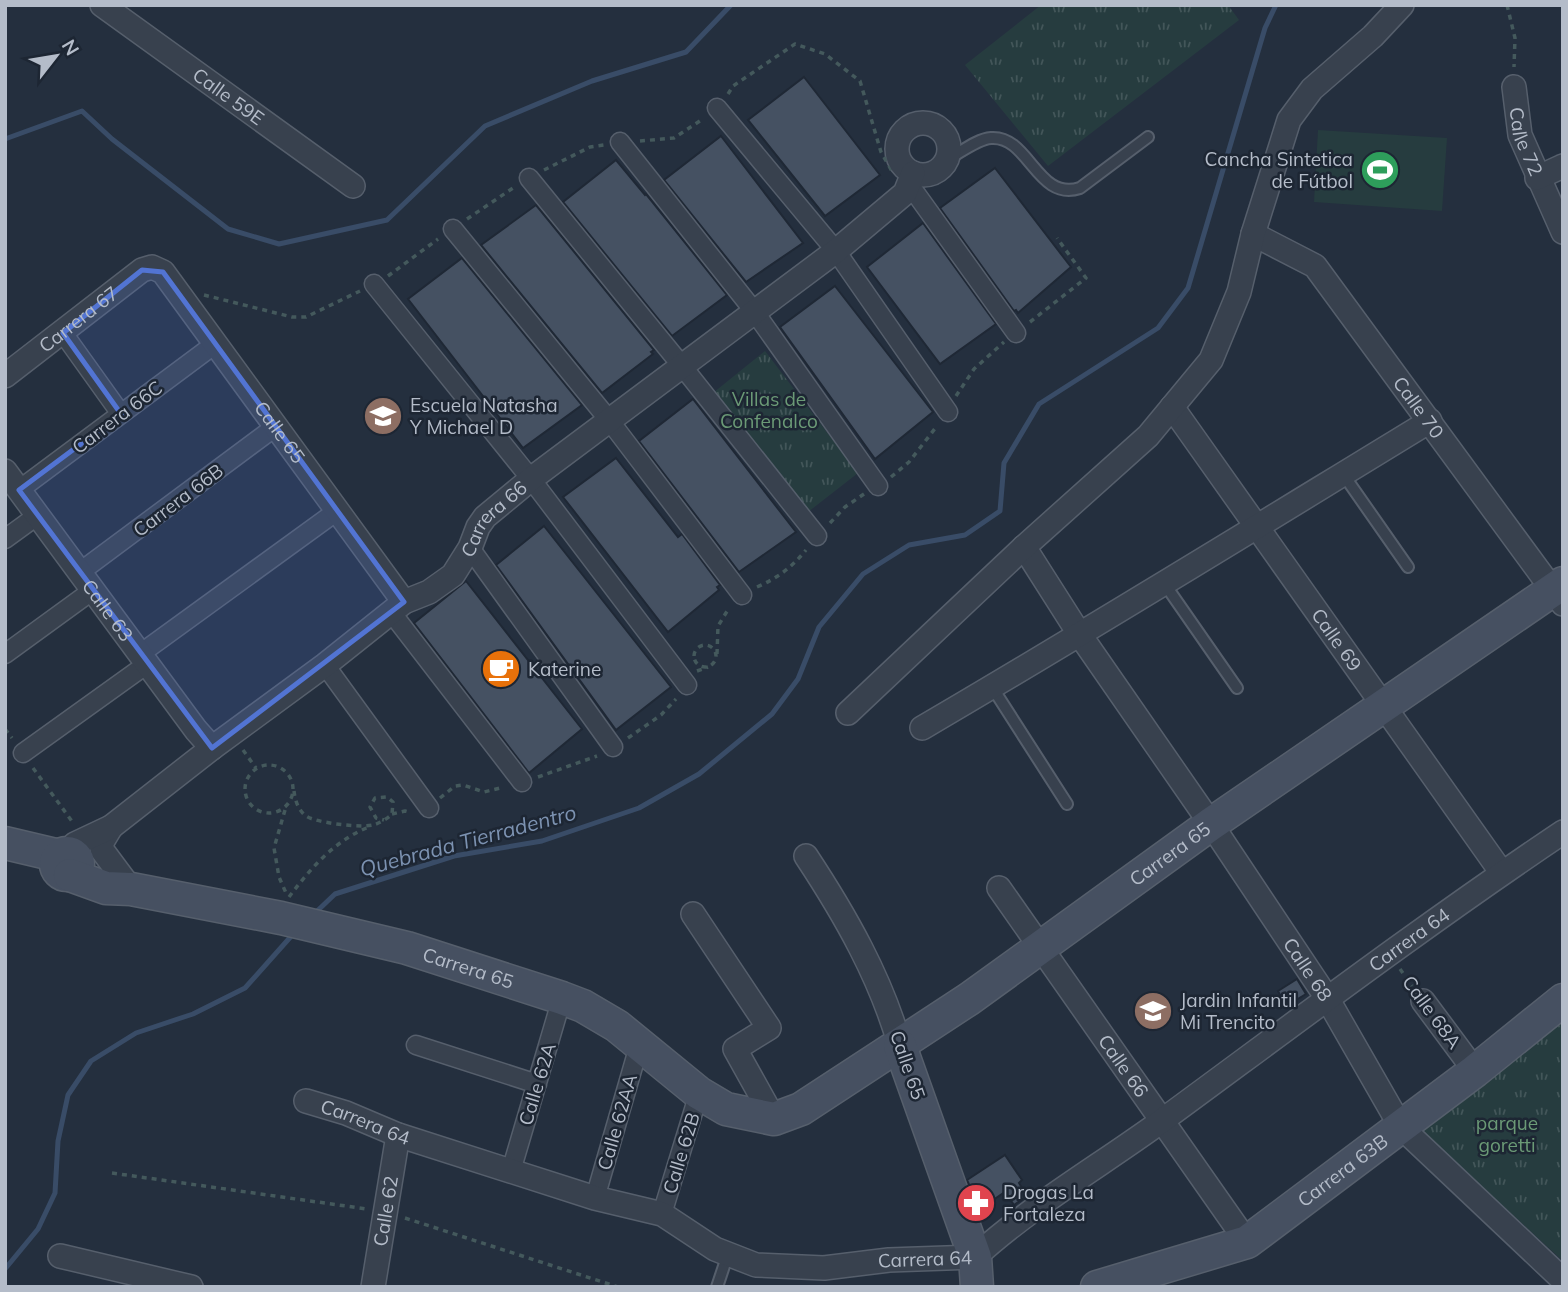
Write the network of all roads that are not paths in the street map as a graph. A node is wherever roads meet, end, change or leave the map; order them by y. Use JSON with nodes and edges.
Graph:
{"nodes":[{"id":1,"x":103,"y":5,"type":"edge"},
{"id":2,"x":1402,"y":5,"type":"edge"},
{"id":3,"x":1514,"y":87,"type":"road end"},
{"id":4,"x":717,"y":108,"type":"road end"},
{"id":5,"x":1148,"y":137,"type":"dead end"},
{"id":6,"x":620,"y":142,"type":"road end"},
{"id":7,"x":948,"y":159,"type":"junction"},
{"id":8,"x":1563,"y":166,"type":"edge"},
{"id":9,"x":529,"y":178,"type":"road end"},
{"id":10,"x":1537,"y":178,"type":"junction"},
{"id":11,"x":909,"y":184,"type":"junction"},
{"id":12,"x":353,"y":186,"type":"dead end"},
{"id":13,"x":453,"y":229,"type":"road end"},
{"id":14,"x":1563,"y":232,"type":"edge"},
{"id":15,"x":1253,"y":234,"type":"junction"},
{"id":16,"x":836,"y":251,"type":"junction"},
{"id":17,"x":152,"y":267,"type":"joint"},
{"id":18,"x":374,"y":284,"type":"road end"},
{"id":19,"x":754,"y":311,"type":"junction"},
{"id":20,"x":63,"y":333,"type":"junction"},
{"id":21,"x":1016,"y":333,"type":"road end"},
{"id":22,"x":215,"y":344,"type":"junction"},
{"id":23,"x":682,"y":366,"type":"junction"},
{"id":24,"x":5,"y":376,"type":"edge"},
{"id":25,"x":1172,"y":407,"type":"junction"},
{"id":26,"x":948,"y":412,"type":"road end"},
{"id":27,"x":121,"y":414,"type":"junction"},
{"id":28,"x":610,"y":420,"type":"junction"},
{"id":29,"x":1430,"y":421,"type":"junction"},
{"id":30,"x":275,"y":427,"type":"junction"},
{"id":31,"x":5,"y":471,"type":"edge"},
{"id":32,"x":1343,"y":474,"type":"junction"},
{"id":33,"x":531,"y":478,"type":"junction"},
{"id":34,"x":878,"y":486,"type":"road end"},
{"id":35,"x":19,"y":490,"type":"junction"},
{"id":36,"x":337,"y":511,"type":"junction"},
{"id":37,"x":38,"y":515,"type":"junction"},
{"id":38,"x":1256,"y":526,"type":"junction"},
{"id":39,"x":817,"y":536,"type":"road end"},
{"id":40,"x":5,"y":539,"type":"edge"},
{"id":41,"x":1024,"y":547,"type":"junction"},
{"id":42,"x":470,"y":548,"type":"junction"},
{"id":43,"x":1408,"y":567,"type":"dead end"},
{"id":44,"x":87,"y":581,"type":"junction"},
{"id":45,"x":1164,"y":583,"type":"junction"},
{"id":46,"x":1559,"y":592,"type":"edge"},
{"id":47,"x":742,"y":595,"type":"road end"},
{"id":48,"x":398,"y":607,"type":"junction"},
{"id":49,"x":1080,"y":635,"type":"junction"},
{"id":50,"x":5,"y":654,"type":"edge"},
{"id":51,"x":144,"y":659,"type":"junction"},
{"id":52,"x":324,"y":665,"type":"junction"},
{"id":53,"x":687,"y":685,"type":"road end"},
{"id":54,"x":992,"y":687,"type":"junction"},
{"id":55,"x":1237,"y":688,"type":"dead end"},
{"id":56,"x":1383,"y":706,"type":"junction"},
{"id":57,"x":848,"y":713,"type":"dead end"},
{"id":58,"x":922,"y":728,"type":"dead end"},
{"id":59,"x":613,"y":747,"type":"road end"},
{"id":60,"x":212,"y":748,"type":"junction"},
{"id":61,"x":23,"y":753,"type":"road end"},
{"id":62,"x":522,"y":782,"type":"road end"},
{"id":63,"x":1067,"y":804,"type":"dead end"},
{"id":64,"x":429,"y":808,"type":"road end"},
{"id":65,"x":1211,"y":824,"type":"junction"},
{"id":66,"x":111,"y":827,"type":"junction"},
{"id":67,"x":1563,"y":832,"type":"edge"},
{"id":68,"x":5,"y":842,"type":"edge"},
{"id":69,"x":806,"y":856,"type":"dead end"},
{"id":70,"x":70,"y":859,"type":"junction"},
{"id":71,"x":5,"y":864,"type":"edge"},
{"id":72,"x":1502,"y":873,"type":"junction"},
{"id":73,"x":999,"y":888,"type":"dead end"},
{"id":74,"x":131,"y":889,"type":"junction"},
{"id":75,"x":693,"y":915,"type":"dead end"},
{"id":76,"x":1041,"y":947,"type":"junction"},
{"id":77,"x":562,"y":998,"type":"junction"},
{"id":78,"x":1326,"y":998,"type":"junction"},
{"id":79,"x":1563,"y":1000,"type":"edge"},
{"id":80,"x":1423,"y":1001,"type":"road end"},
{"id":81,"x":416,"y":1045,"type":"dead end"},
{"id":82,"x":639,"y":1046,"type":"junction"},
{"id":83,"x":900,"y":1046,"type":"junction"},
{"id":84,"x":1475,"y":1071,"type":"junction"},
{"id":85,"x":537,"y":1084,"type":"junction"},
{"id":86,"x":699,"y":1093,"type":"junction"},
{"id":87,"x":306,"y":1101,"type":"dead end"},
{"id":88,"x":774,"y":1119,"type":"junction"},
{"id":89,"x":1161,"y":1122,"type":"junction"},
{"id":90,"x":1401,"y":1127,"type":"junction"},
{"id":91,"x":398,"y":1136,"type":"junction"},
{"id":92,"x":511,"y":1171,"type":"junction"},
{"id":93,"x":595,"y":1198,"type":"junction"},
{"id":94,"x":662,"y":1214,"type":"junction"},
{"id":95,"x":1247,"y":1242,"type":"junction"},
{"id":96,"x":729,"y":1254,"type":"junction"},
{"id":97,"x":60,"y":1256,"type":"dead end"},
{"id":98,"x":976,"y":1272,"type":"edge"},
{"id":99,"x":1563,"y":1280,"type":"edge"},
{"id":100,"x":191,"y":1287,"type":"edge"},
{"id":101,"x":373,"y":1287,"type":"edge"},
{"id":102,"x":717,"y":1287,"type":"edge"},
{"id":103,"x":1097,"y":1287,"type":"edge"}],
"edges":[{"from":1,"to":12,"type":"street","name":"Calle 59E"},
{"from":2,"to":15,"type":"street"},
{"from":3,"to":10,"type":"street","name":"Calle 72"},
{"from":4,"to":16,"type":"street"},
{"from":5,"to":7,"type":"lane"},
{"from":6,"to":19,"type":"street"},
{"from":7,"to":11,"type":"street"},
{"from":7,"to":11,"type":"street"},
{"from":8,"to":10,"type":"street"},
{"from":9,"to":23,"type":"street"},
{"from":10,"to":14,"type":"street","name":"Calle 72"},
{"from":11,"to":16,"type":"street","name":"Carrera 66"},
{"from":11,"to":21,"type":"street"},
{"from":13,"to":28,"type":"street"},
{"from":15,"to":25,"type":"street"},
{"from":15,"to":29,"type":"street","name":"Calle 70"},
{"from":16,"to":19,"type":"street","name":"Carrera 66"},
{"from":16,"to":26,"type":"street"},
{"from":17,"to":20,"type":"street","name":"Carrera 67"},
{"from":17,"to":22,"type":"street","name":"Calle 65"},
{"from":18,"to":33,"type":"street"},
{"from":19,"to":23,"type":"street","name":"Carrera 66"},
{"from":19,"to":34,"type":"street"},
{"from":20,"to":24,"type":"street","name":"Carrera 67"},
{"from":20,"to":27,"type":"street"},
{"from":22,"to":27,"type":"street","name":"Carrera 66C"},
{"from":22,"to":30,"type":"street","name":"Calle 65"},
{"from":23,"to":28,"type":"street","name":"Carrera 66"},
{"from":23,"to":39,"type":"street"},
{"from":25,"to":38,"type":"street","name":"Calle 69"},
{"from":25,"to":41,"type":"street"},
{"from":27,"to":35,"type":"street","name":"Carrera 66C"},
{"from":28,"to":33,"type":"street","name":"Carrera 66"},
{"from":28,"to":47,"type":"street"},
{"from":29,"to":32,"type":"street"},
{"from":29,"to":46,"type":"street","name":"Calle 70"},
{"from":30,"to":36,"type":"street","name":"Calle 65"},
{"from":30,"to":44,"type":"street","name":"Carrera 66B"},
{"from":31,"to":35,"type":"street","name":"Calle 63"},
{"from":32,"to":38,"type":"street"},
{"from":32,"to":43,"type":"lane"},
{"from":33,"to":42,"type":"street","name":"Carrera 66"},
{"from":33,"to":53,"type":"street"},
{"from":35,"to":37,"type":"street","name":"Calle 63"},
{"from":36,"to":48,"type":"street","name":"Calle 65"},
{"from":36,"to":51,"type":"street"},
{"from":37,"to":40,"type":"street"},
{"from":37,"to":44,"type":"street","name":"Calle 63"},
{"from":38,"to":45,"type":"street"},
{"from":38,"to":56,"type":"street","name":"Calle 69"},
{"from":41,"to":49,"type":"street","name":"Calle 68"},
{"from":41,"to":57,"type":"street"},
{"from":42,"to":48,"type":"street","name":"Carrera 66"},
{"from":42,"to":59,"type":"street"},
{"from":44,"to":50,"type":"street","name":"Carrera 66B"},
{"from":44,"to":51,"type":"street","name":"Calle 63"},
{"from":45,"to":49,"type":"street"},
{"from":45,"to":55,"type":"lane"},
{"from":46,"to":56,"type":"main road","name":"Carrera 65"},
{"from":48,"to":52,"type":"street","name":"Carrera 66"},
{"from":48,"to":62,"type":"street"},
{"from":49,"to":54,"type":"street"},
{"from":49,"to":65,"type":"street","name":"Calle 68"},
{"from":51,"to":60,"type":"street","name":"Calle 63"},
{"from":51,"to":61,"type":"street"},
{"from":52,"to":60,"type":"street","name":"Carrera 66"},
{"from":52,"to":64,"type":"street"},
{"from":54,"to":58,"type":"street"},
{"from":54,"to":63,"type":"lane"},
{"from":56,"to":65,"type":"main road","name":"Carrera 65"},
{"from":56,"to":72,"type":"street","name":"Calle 69"},
{"from":60,"to":66,"type":"street","name":"Carrera 66"},
{"from":65,"to":76,"type":"main road","name":"Carrera 65"},
{"from":65,"to":78,"type":"street","name":"Calle 68"},
{"from":66,"to":70,"type":"street","name":"Carrera 66"},
{"from":66,"to":74,"type":"street"},
{"from":67,"to":72,"type":"street","name":"Carrera 64"},
{"from":68,"to":70,"type":"main road"},
{"from":69,"to":83,"type":"street","name":"Calle 65"},
{"from":70,"to":71,"type":"main road"},
{"from":70,"to":74,"type":"main road","name":"Carrera 65"},
{"from":72,"to":78,"type":"street","name":"Carrera 64"},
{"from":73,"to":76,"type":"street","name":"Calle 66"},
{"from":74,"to":77,"type":"main road","name":"Carrera 65"},
{"from":75,"to":88,"type":"street"},
{"from":76,"to":83,"type":"main road","name":"Carrera 65"},
{"from":76,"to":89,"type":"street","name":"Calle 66"},
{"from":77,"to":82,"type":"main road","name":"Carrera 65"},
{"from":77,"to":85,"type":"street","name":"Calle 62A"},
{"from":78,"to":89,"type":"street","name":"Carrera 64"},
{"from":78,"to":90,"type":"street","name":"Calle 68"},
{"from":79,"to":84,"type":"main road","name":"Carrera 63B"},
{"from":80,"to":84,"type":"street","name":"Calle 68A"},
{"from":81,"to":85,"type":"street"},
{"from":82,"to":86,"type":"main road","name":"Carrera 65"},
{"from":82,"to":93,"type":"street","name":"Calle 62AA"},
{"from":83,"to":88,"type":"main road","name":"Carrera 65"},
{"from":83,"to":98,"type":"main road","name":"Calle 65"},
{"from":84,"to":90,"type":"main road","name":"Carrera 63B"},
{"from":85,"to":92,"type":"street","name":"Calle 62A"},
{"from":86,"to":88,"type":"main road","name":"Carrera 65"},
{"from":86,"to":94,"type":"street","name":"Calle 62B"},
{"from":87,"to":91,"type":"street","name":"Carrera 64"},
{"from":89,"to":95,"type":"street","name":"Calle 66"},
{"from":89,"to":98,"type":"street","name":"Carrera 64"},
{"from":90,"to":95,"type":"main road","name":"Carrera 63B"},
{"from":90,"to":99,"type":"street","name":"Calle 68"},
{"from":91,"to":92,"type":"street","name":"Carrera 64"},
{"from":91,"to":101,"type":"street","name":"Calle 62"},
{"from":92,"to":93,"type":"street","name":"Carrera 64"},
{"from":93,"to":94,"type":"street","name":"Carrera 64"},
{"from":94,"to":96,"type":"street","name":"Carrera 64"},
{"from":95,"to":103,"type":"main road","name":"Carrera 63B"},
{"from":96,"to":98,"type":"street","name":"Carrera 64"},
{"from":96,"to":102,"type":"lane"},
{"from":97,"to":100,"type":"street"}]}
